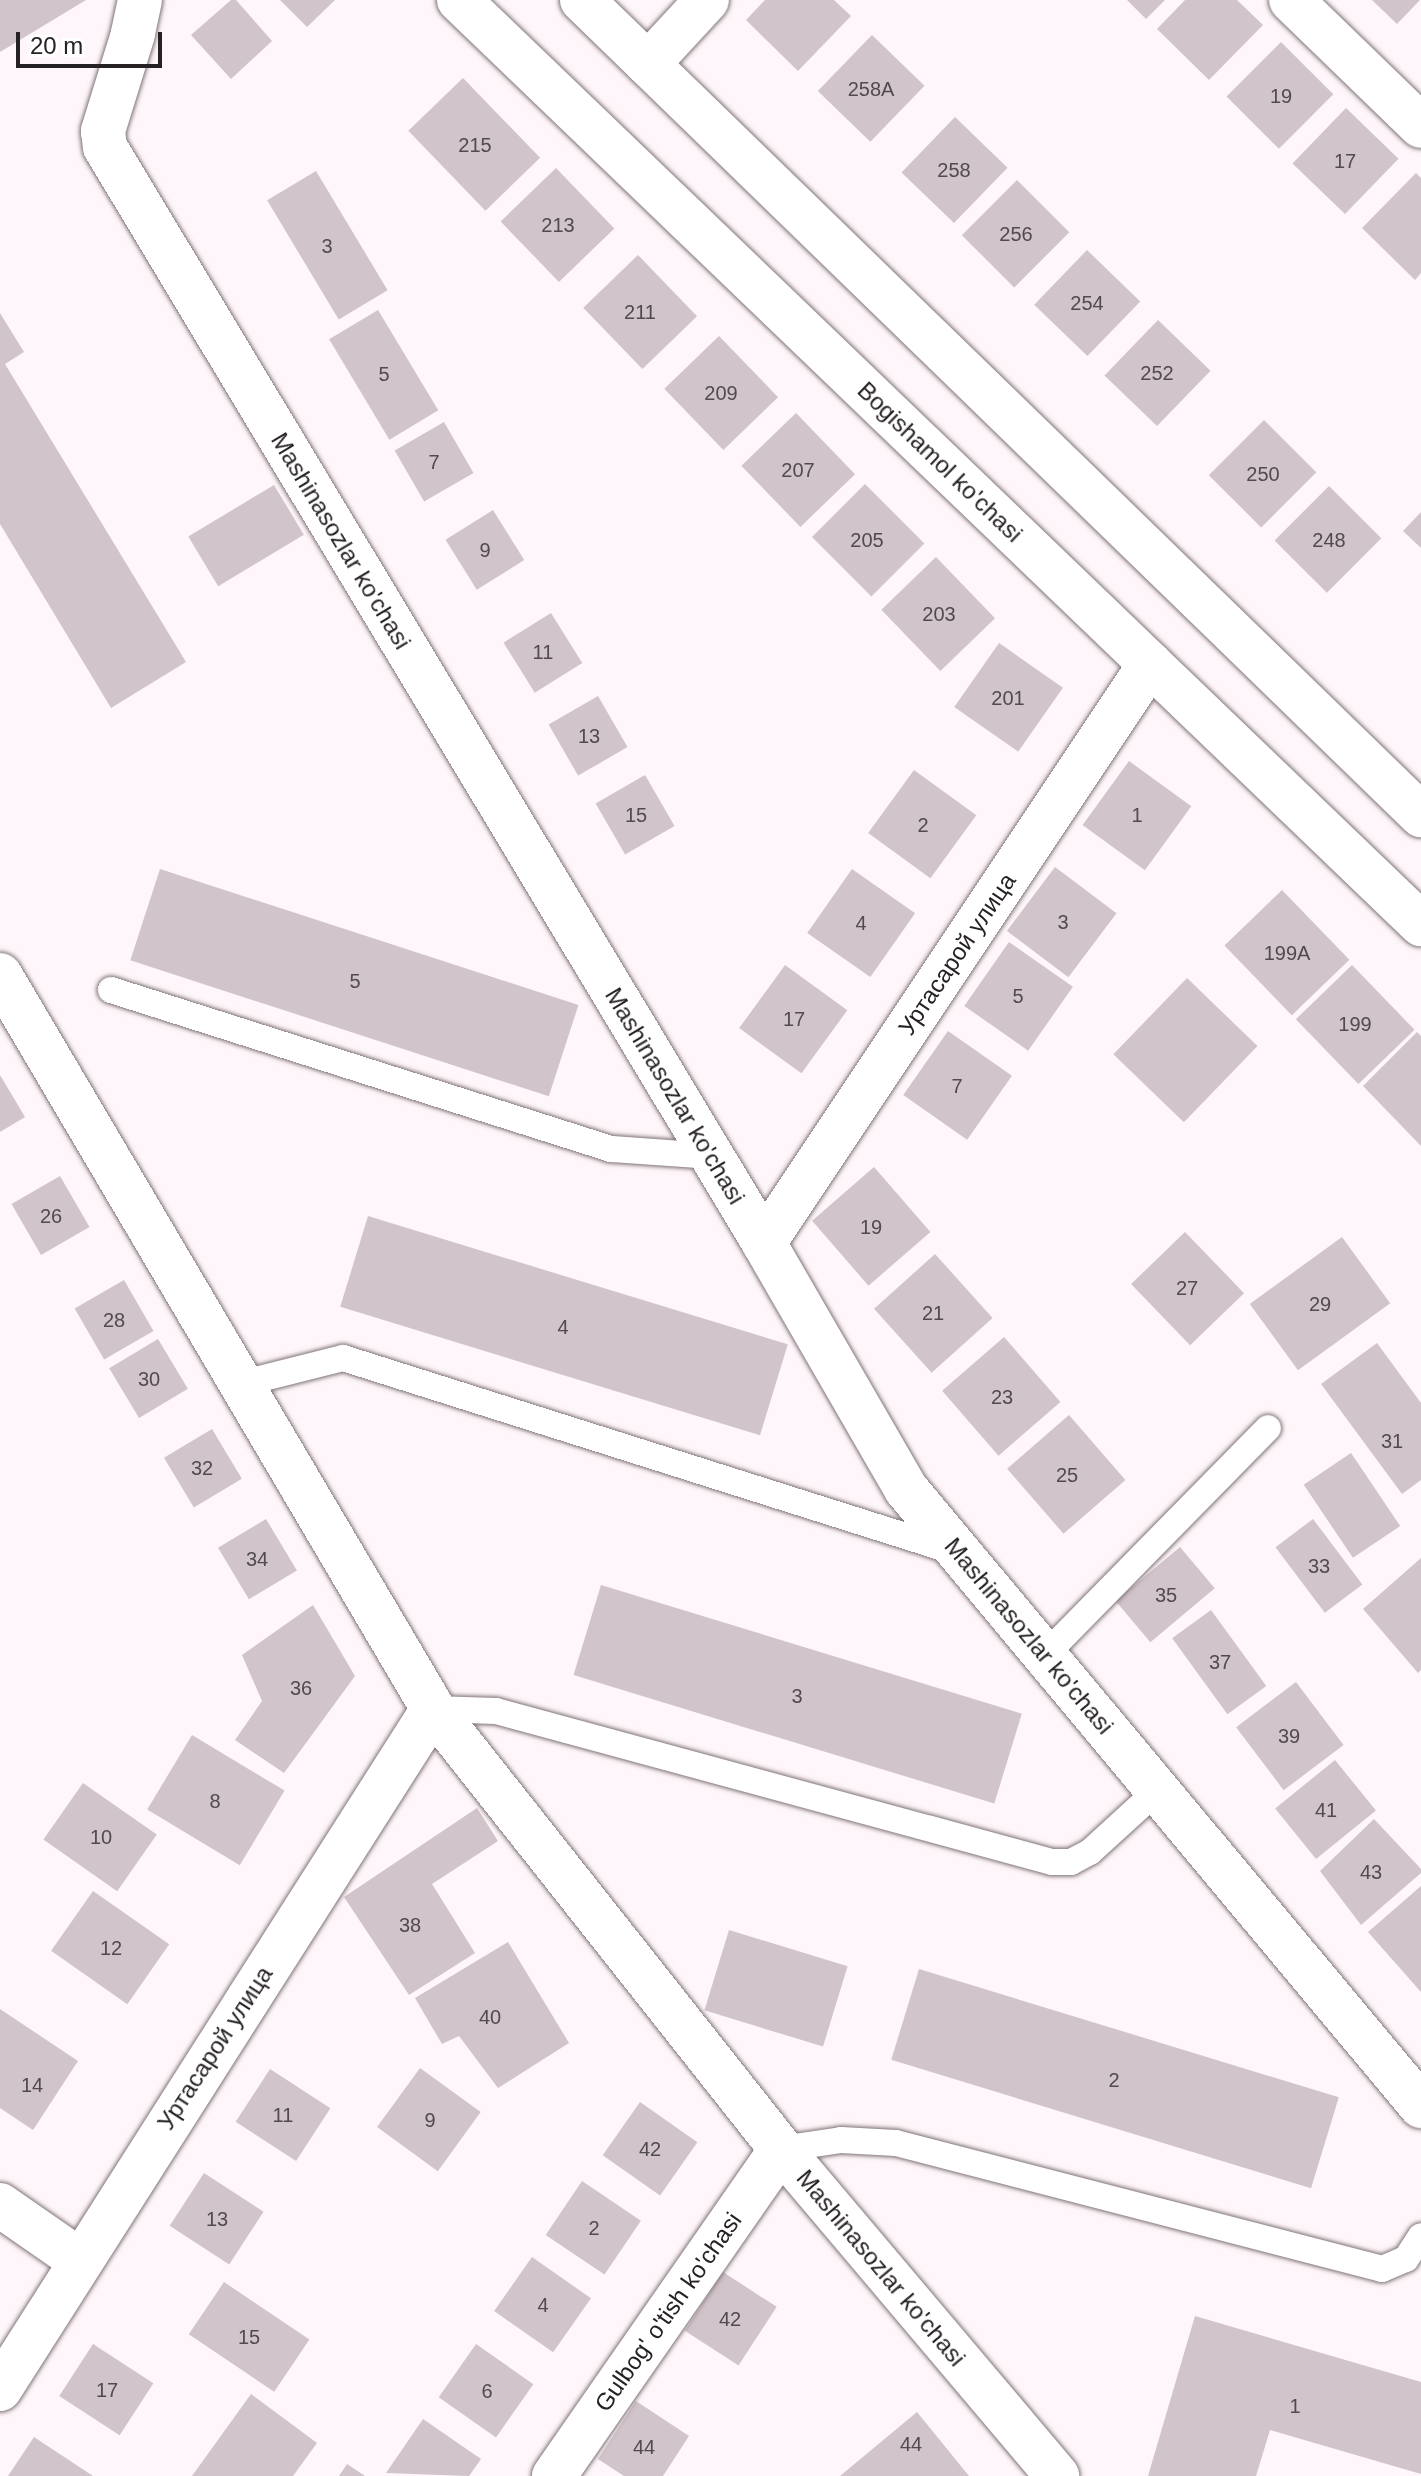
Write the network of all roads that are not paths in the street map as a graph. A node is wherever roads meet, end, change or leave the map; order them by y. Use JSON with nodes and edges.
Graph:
{"nodes":[{"id":1,"x":140,"y":0,"type":"edge"},
{"id":2,"x":459,"y":0,"type":"edge"},
{"id":3,"x":582,"y":0,"type":"edge"},
{"id":4,"x":707,"y":0,"type":"edge"},
{"id":5,"x":1291,"y":0,"type":"edge"},
{"id":6,"x":648,"y":64,"type":"junction"},
{"id":7,"x":1421,"y":126,"type":"edge"},
{"id":8,"x":1150,"y":664,"type":"junction"},
{"id":9,"x":1421,"y":815,"type":"edge"},
{"id":10,"x":1421,"y":924,"type":"edge"},
{"id":11,"x":111,"y":990,"type":"dead end"},
{"id":12,"x":6,"y":999,"type":"edge"},
{"id":13,"x":711,"y":1156,"type":"junction"},
{"id":14,"x":764,"y":1243,"type":"junction"},
{"id":15,"x":240,"y":1384,"type":"junction"},
{"id":16,"x":1268,"y":1428,"type":"dead end"},
{"id":17,"x":960,"y":1554,"type":"junction"},
{"id":18,"x":1045,"y":1655,"type":"junction"},
{"id":19,"x":433,"y":1709,"type":"junction"},
{"id":20,"x":1158,"y":1790,"type":"junction"},
{"id":21,"x":1421,"y":2106,"type":"edge"},
{"id":22,"x":781,"y":2149,"type":"junction"},
{"id":23,"x":0,"y":2205,"type":"edge"},
{"id":24,"x":1421,"y":2236,"type":"edge"},
{"id":25,"x":79,"y":2260,"type":"junction"},
{"id":26,"x":0,"y":2389,"type":"edge"},
{"id":27,"x":554,"y":2476,"type":"edge"},
{"id":28,"x":1057,"y":2476,"type":"edge"}],
"edges":[{"from":1,"to":13,"type":"street","name":"Mashinasozlar ko'chasi"},
{"from":2,"to":8,"type":"street","name":"Bogishamol ko'chasi"},
{"from":3,"to":6,"type":"street"},
{"from":4,"to":6,"type":"street"},
{"from":5,"to":7,"type":"street"},
{"from":6,"to":9,"type":"street"},
{"from":8,"to":10,"type":"street","name":"Bogishamol ko'chasi"},
{"from":8,"to":14,"type":"street","name":"Уртасарой улица"},
{"from":11,"to":13,"type":"lane"},
{"from":12,"to":15,"type":"street","name":"Mashinasozlar ko'chasi"},
{"from":13,"to":14,"type":"street","name":"Mashinasozlar ko'chasi"},
{"from":14,"to":17,"type":"street","name":"Mashinasozlar ko'chasi"},
{"from":15,"to":17,"type":"lane"},
{"from":15,"to":19,"type":"street","name":"Mashinasozlar ko'chasi"},
{"from":16,"to":18,"type":"lane"},
{"from":17,"to":18,"type":"street","name":"Mashinasozlar ko'chasi"},
{"from":18,"to":20,"type":"street","name":"Mashinasozlar ko'chasi"},
{"from":19,"to":20,"type":"lane"},
{"from":19,"to":22,"type":"street","name":"Mashinasozlar ko'chasi"},
{"from":19,"to":25,"type":"street","name":"Уртасарой улица"},
{"from":20,"to":21,"type":"street","name":"Mashinasozlar ko'chasi"},
{"from":22,"to":24,"type":"lane"},
{"from":22,"to":27,"type":"street","name":"Gulbog' o'tish ko'chasi"},
{"from":22,"to":28,"type":"street","name":"Mashinasozlar ko'chasi"},
{"from":23,"to":25,"type":"street"},
{"from":25,"to":26,"type":"street","name":"Уртасарой улица"}]}
